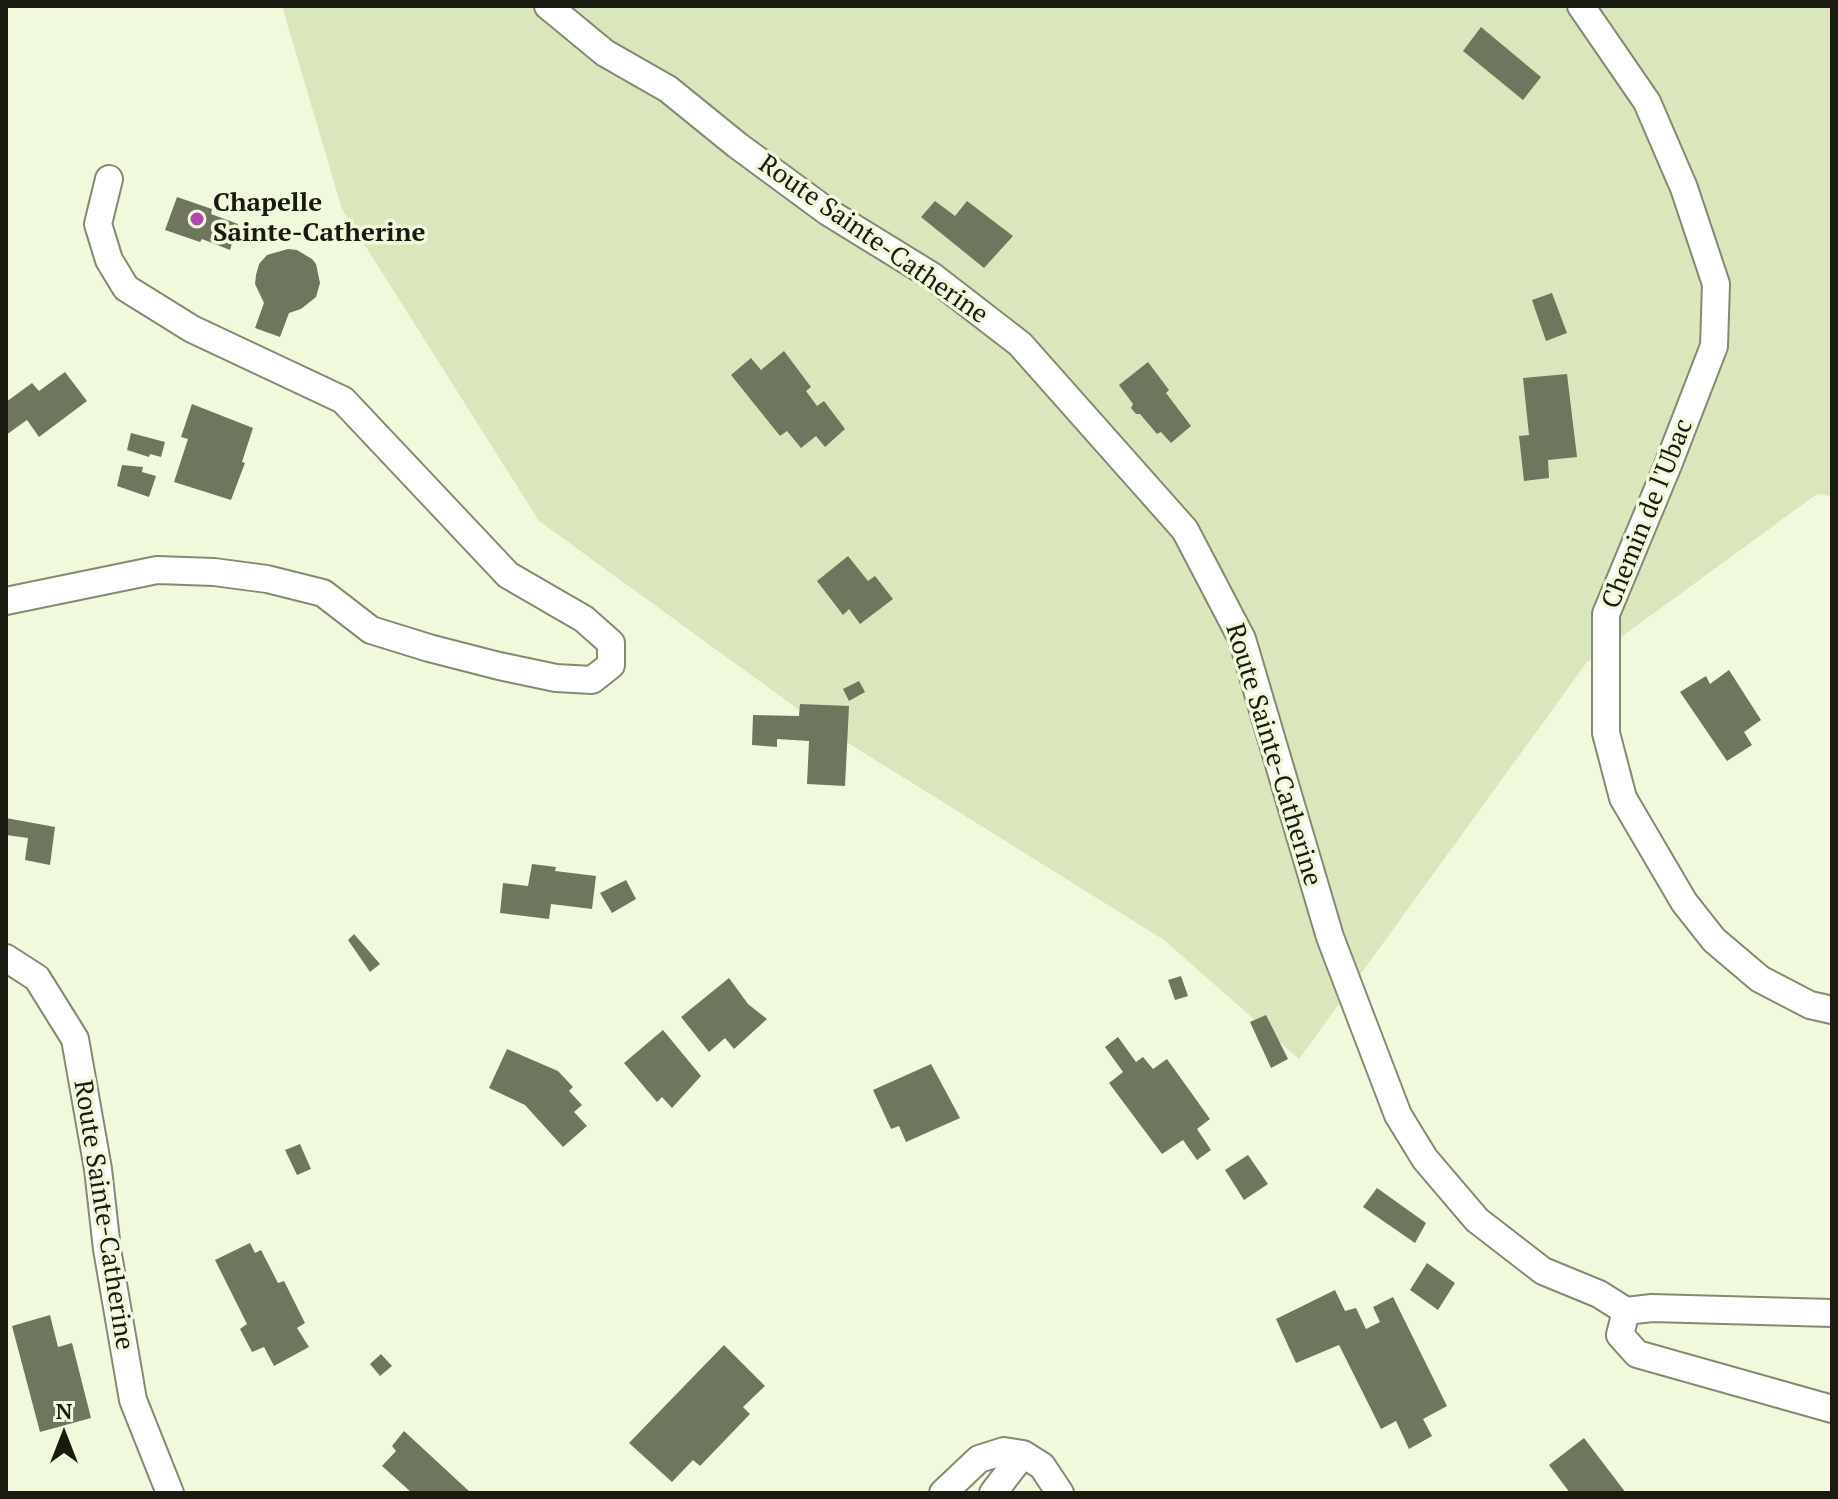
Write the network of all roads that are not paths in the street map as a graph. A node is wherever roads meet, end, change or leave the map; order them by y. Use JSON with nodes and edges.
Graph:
{"nodes":[{"id":1,"x":548,"y":6,"type":"edge"},
{"id":2,"x":1581,"y":6,"type":"edge"},
{"id":3,"x":109,"y":179,"type":"dead end"},
{"id":4,"x":6,"y":601,"type":"edge"},
{"id":5,"x":6,"y":958,"type":"edge"},
{"id":6,"x":1832,"y":1010,"type":"edge"},
{"id":7,"x":1626,"y":1311,"type":"junction"},
{"id":8,"x":1832,"y":1313,"type":"edge"},
{"id":9,"x":1832,"y":1409,"type":"edge"},
{"id":10,"x":1032,"y":1460,"type":"junction"},
{"id":11,"x":170,"y":1493,"type":"edge"},
{"id":12,"x":943,"y":1493,"type":"edge"},
{"id":13,"x":993,"y":1493,"type":"edge"},
{"id":14,"x":1060,"y":1493,"type":"edge"}],
"edges":[{"from":1,"to":7,"type":"street","name":"Route Sainte-Catherine"},
{"from":2,"to":6,"type":"street","name":"Chemin de l'Ubac"},
{"from":3,"to":4,"type":"street"},
{"from":5,"to":11,"type":"street","name":"Route Sainte-Catherine"},
{"from":7,"to":8,"type":"street"},
{"from":7,"to":9,"type":"street"},
{"from":10,"to":12,"type":"street"},
{"from":10,"to":13,"type":"street"},
{"from":10,"to":14,"type":"street"}]}
